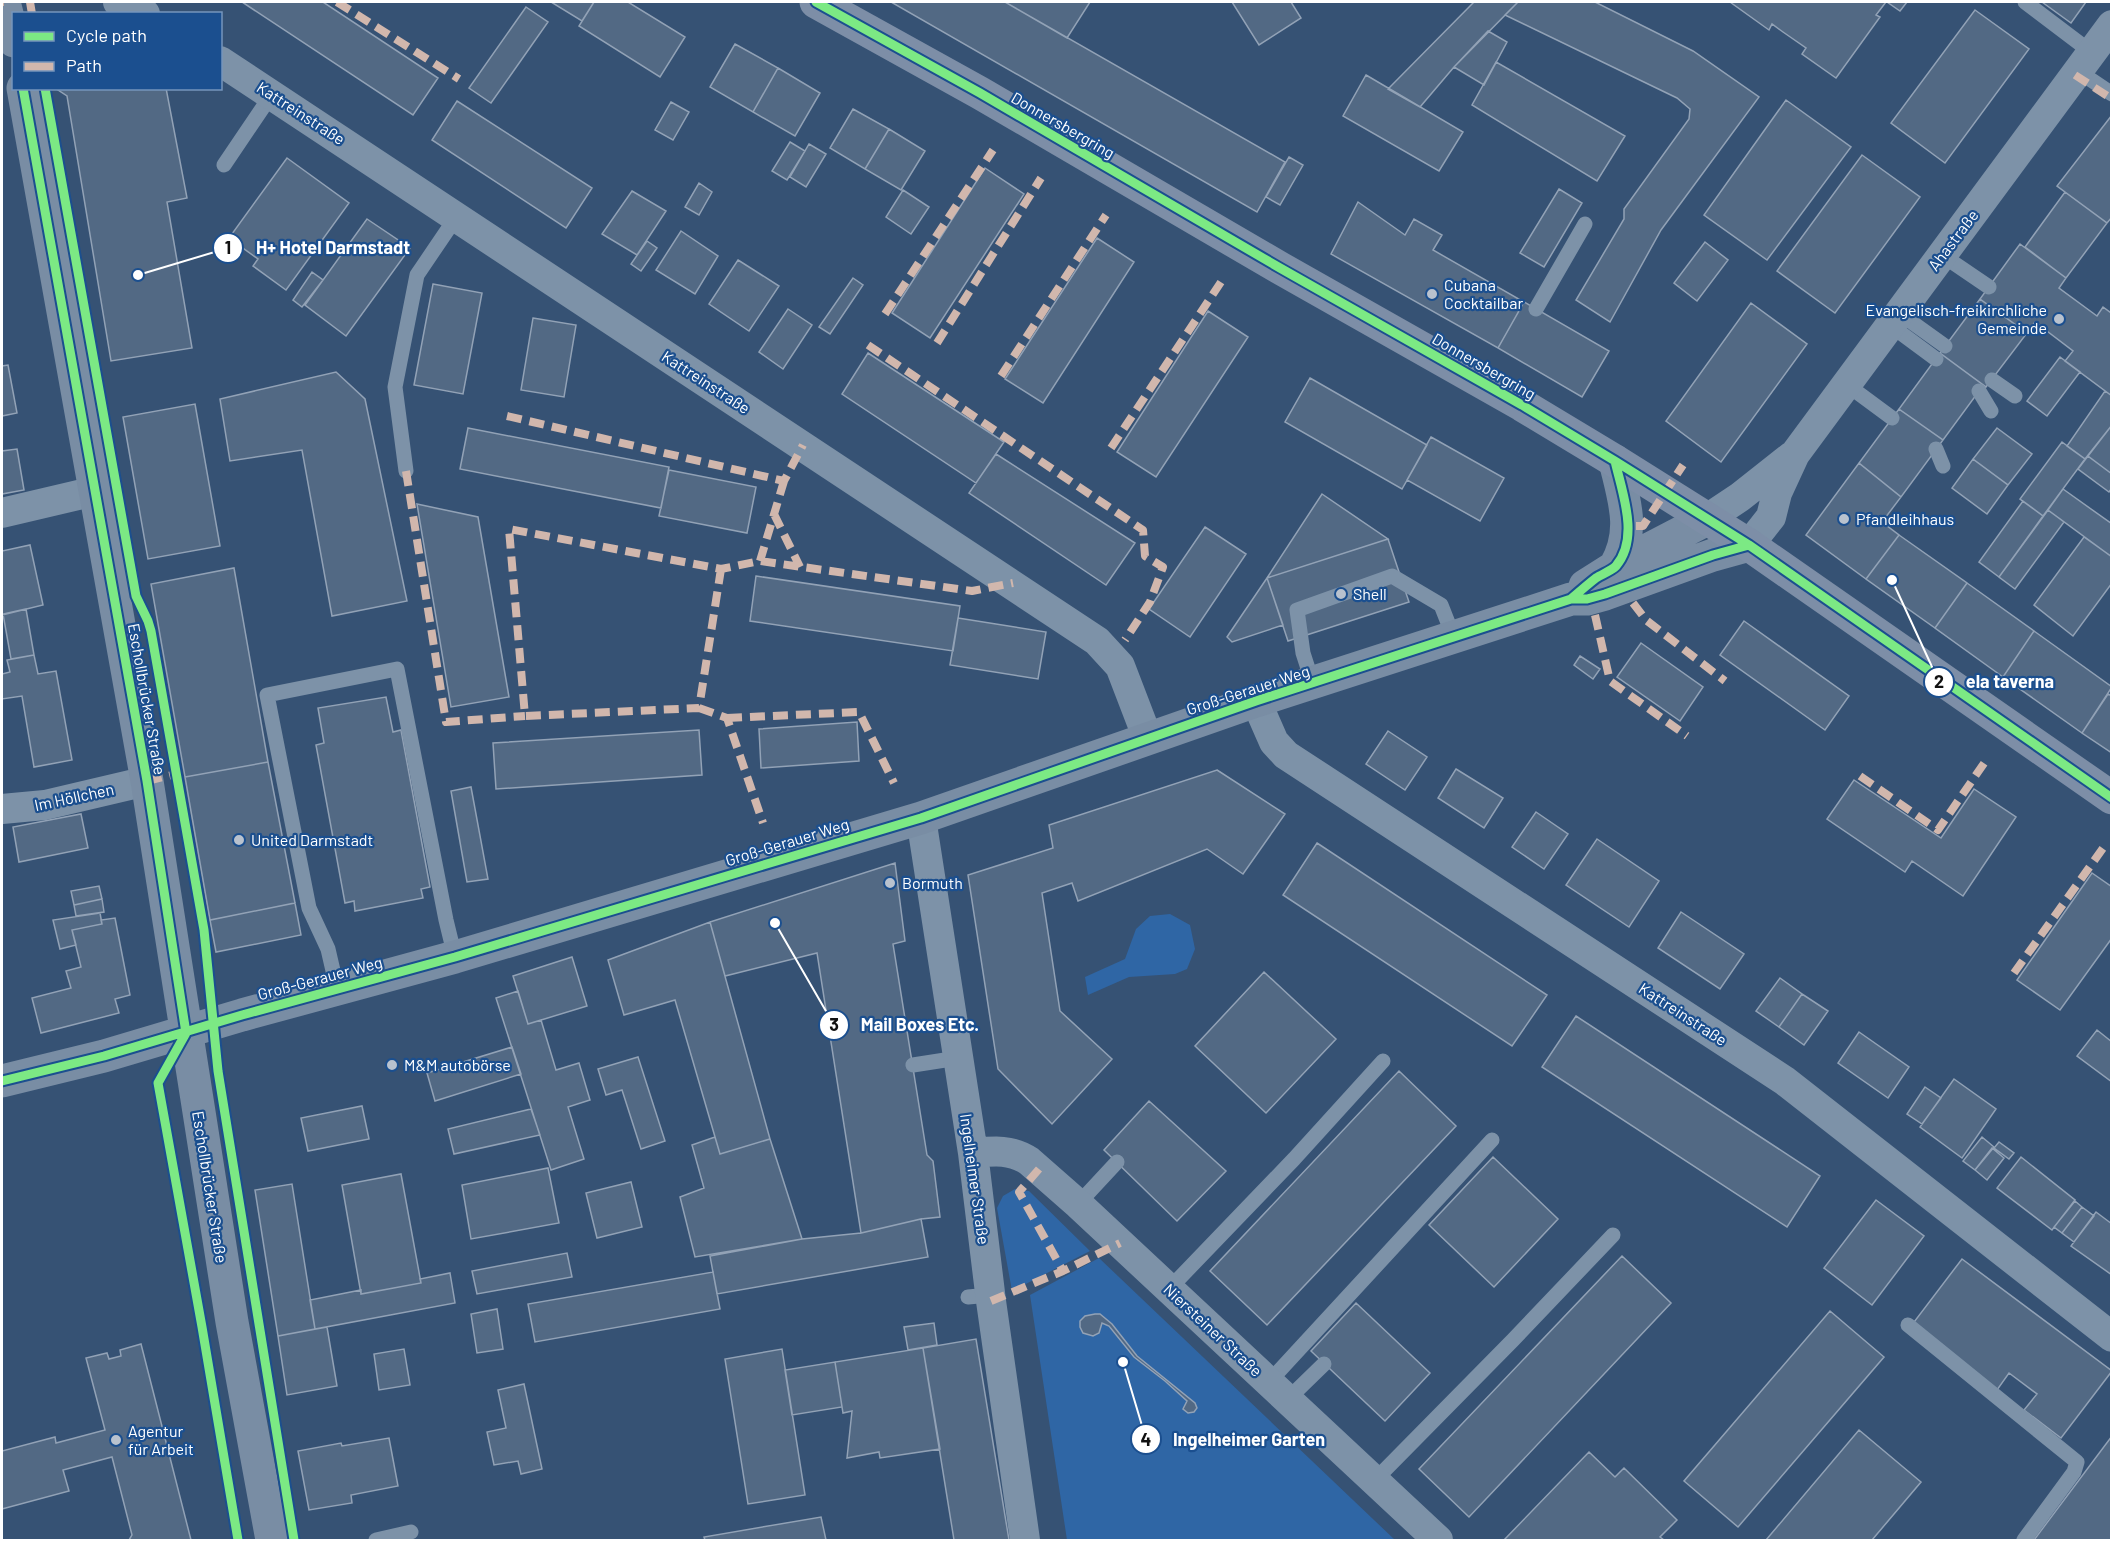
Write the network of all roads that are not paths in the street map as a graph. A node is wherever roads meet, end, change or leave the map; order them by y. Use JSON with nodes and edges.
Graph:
{"nodes":[{"id":1,"x":4,"y":2,"type":"edge"},
{"id":2,"x":118,"y":2,"type":"edge"},
{"id":3,"x":816,"y":2,"type":"edge"},
{"id":4,"x":2025,"y":2,"type":"edge"},
{"id":5,"x":140,"y":12,"type":"edge"},
{"id":6,"x":2112,"y":25,"type":"edge"},
{"id":7,"x":12,"y":33,"type":"edge"},
{"id":8,"x":222,"y":62,"type":"edge"},
{"id":9,"x":2085,"y":62,"type":"junction"},
{"id":10,"x":23,"y":90,"type":"edge"},
{"id":11,"x":272,"y":94,"type":"junction"},
{"id":12,"x":2112,"y":94,"type":"edge"},
{"id":13,"x":224,"y":165,"type":"dead end"},
{"id":14,"x":457,"y":216,"type":"junction"},
{"id":15,"x":1585,"y":224,"type":"dead end"},
{"id":16,"x":1942,"y":255,"type":"junction"},
{"id":17,"x":1989,"y":287,"type":"dead end"},
{"id":18,"x":1536,"y":309,"type":"dead end"},
{"id":19,"x":1894,"y":319,"type":"junction"},
{"id":20,"x":1941,"y":352,"type":"dead end"},
{"id":21,"x":1992,"y":380,"type":"dead end"},
{"id":22,"x":1846,"y":384,"type":"junction"},
{"id":23,"x":1979,"y":391,"type":"dead end"},
{"id":24,"x":2015,"y":396,"type":"dead end"},
{"id":25,"x":1991,"y":411,"type":"dead end"},
{"id":26,"x":1892,"y":418,"type":"dead end"},
{"id":27,"x":1936,"y":449,"type":"dead end"},
{"id":28,"x":1794,"y":454,"type":"junction"},
{"id":29,"x":1615,"y":461,"type":"junction"},
{"id":30,"x":1942,"y":466,"type":"dead end"},
{"id":31,"x":406,"y":471,"type":"dead end"},
{"id":32,"x":95,"y":491,"type":"junction"},
{"id":33,"x":2,"y":513,"type":"edge"},
{"id":34,"x":1707,"y":519,"type":"junction"},
{"id":35,"x":1749,"y":545,"type":"junction"},
{"id":36,"x":1615,"y":567,"type":"junction"},
{"id":37,"x":1570,"y":599,"type":"junction"},
{"id":38,"x":1454,"y":638,"type":"junction"},
{"id":39,"x":1313,"y":684,"type":"junction"},
{"id":40,"x":1256,"y":701,"type":"junction"},
{"id":41,"x":1148,"y":739,"type":"junction"},
{"id":42,"x":147,"y":781,"type":"junction"},
{"id":43,"x":2112,"y":798,"type":"edge"},
{"id":44,"x":2,"y":809,"type":"edge"},
{"id":45,"x":921,"y":818,"type":"junction"},
{"id":46,"x":455,"y":957,"type":"junction"},
{"id":47,"x":337,"y":988,"type":"junction"},
{"id":48,"x":186,"y":1033,"type":"junction"},
{"id":49,"x":958,"y":1058,"type":"junction"},
{"id":50,"x":1383,"y":1061,"type":"dead end"},
{"id":51,"x":913,"y":1065,"type":"dead end"},
{"id":52,"x":2,"y":1081,"type":"edge"},
{"id":53,"x":1492,"y":1140,"type":"dead end"},
{"id":54,"x":973,"y":1153,"type":"junction"},
{"id":55,"x":1117,"y":1162,"type":"dead end"},
{"id":56,"x":1078,"y":1204,"type":"junction"},
{"id":57,"x":1612,"y":1235,"type":"dead end"},
{"id":58,"x":1169,"y":1289,"type":"junction"},
{"id":59,"x":1908,"y":1325,"type":"dead end"},
{"id":60,"x":2112,"y":1337,"type":"edge"},
{"id":61,"x":1324,"y":1364,"type":"dead end"},
{"id":62,"x":1278,"y":1391,"type":"junction"},
{"id":63,"x":1374,"y":1481,"type":"junction"},
{"id":64,"x":411,"y":1532,"type":"dead end"},
{"id":65,"x":272,"y":1540,"type":"edge"},
{"id":66,"x":376,"y":1540,"type":"edge"},
{"id":67,"x":1025,"y":1540,"type":"edge"},
{"id":68,"x":1438,"y":1540,"type":"edge"},
{"id":69,"x":2024,"y":1540,"type":"edge"}],
"edges":[{"from":1,"to":7,"type":"main road"},
{"from":2,"to":5,"type":"street"},
{"from":3,"to":29,"type":"main road","name":"Donnersbergring"},
{"from":4,"to":9,"type":"lane"},
{"from":6,"to":9,"type":"street","name":"Ahastraße"},
{"from":8,"to":11,"type":"street","name":"Kattreinstraße"},
{"from":9,"to":12,"type":"lane"},
{"from":9,"to":16,"type":"street","name":"Ahastraße"},
{"from":10,"to":32,"type":"main road","name":"Eschollbrücker Straße"},
{"from":11,"to":13,"type":"lane"},
{"from":11,"to":14,"type":"street","name":"Kattreinstraße"},
{"from":14,"to":31,"type":"lane"},
{"from":14,"to":41,"type":"street","name":"Kattreinstraße"},
{"from":15,"to":18,"type":"lane"},
{"from":16,"to":17,"type":"lane"},
{"from":16,"to":19,"type":"street","name":"Ahastraße"},
{"from":19,"to":20,"type":"lane"},
{"from":19,"to":22,"type":"street","name":"Ahastraße"},
{"from":21,"to":24,"type":"lane"},
{"from":22,"to":26,"type":"lane"},
{"from":22,"to":28,"type":"street","name":"Ahastraße"},
{"from":23,"to":25,"type":"lane"},
{"from":27,"to":30,"type":"lane"},
{"from":28,"to":34,"type":"street","name":"Ahastraße"},
{"from":28,"to":35,"type":"street","name":"Ahastraße"},
{"from":29,"to":34,"type":"main road","name":"Donnersbergring"},
{"from":29,"to":36,"type":"main road"},
{"from":32,"to":33,"type":"street"},
{"from":32,"to":42,"type":"main road","name":"Eschollbrücker Straße"},
{"from":34,"to":35,"type":"main road","name":"Donnersbergring"},
{"from":34,"to":36,"type":"main road","name":"Groß-Gerauer Weg"},
{"from":35,"to":37,"type":"main road","name":"Groß-Gerauer Weg"},
{"from":35,"to":43,"type":"main road","name":"Donnersbergring"},
{"from":36,"to":37,"type":"main road","name":"Groß-Gerauer Weg"},
{"from":37,"to":38,"type":"main road","name":"Groß-Gerauer Weg"},
{"from":38,"to":39,"type":"main road","name":"Groß-Gerauer Weg"},
{"from":38,"to":39,"type":"lane"},
{"from":39,"to":40,"type":"main road","name":"Groß-Gerauer Weg"},
{"from":40,"to":41,"type":"main road","name":"Groß-Gerauer Weg"},
{"from":40,"to":60,"type":"street","name":"Kattreinstraße"},
{"from":41,"to":45,"type":"main road","name":"Groß-Gerauer Weg"},
{"from":42,"to":44,"type":"street","name":"Im Höllchen"},
{"from":42,"to":48,"type":"main road","name":"Eschollbrücker Straße"},
{"from":45,"to":46,"type":"main road","name":"Groß-Gerauer Weg"},
{"from":45,"to":49,"type":"street","name":"Ingelheimer Straße"},
{"from":46,"to":47,"type":"main road","name":"Groß-Gerauer Weg"},
{"from":46,"to":47,"type":"lane"},
{"from":47,"to":48,"type":"main road","name":"Groß-Gerauer Weg"},
{"from":48,"to":52,"type":"main road","name":"Groß-Gerauer Weg"},
{"from":48,"to":65,"type":"main road","name":"Eschollbrücker Straße"},
{"from":49,"to":51,"type":"lane"},
{"from":49,"to":54,"type":"street","name":"Ingelheimer Straße"},
{"from":50,"to":58,"type":"lane"},
{"from":53,"to":62,"type":"lane"},
{"from":54,"to":56,"type":"street","name":"Niersteiner Straße"},
{"from":54,"to":67,"type":"street","name":"Ingelheimer Straße"},
{"from":55,"to":56,"type":"lane"},
{"from":56,"to":58,"type":"street","name":"Niersteiner Straße"},
{"from":57,"to":63,"type":"lane"},
{"from":58,"to":62,"type":"street","name":"Niersteiner Straße"},
{"from":59,"to":69,"type":"lane"},
{"from":61,"to":62,"type":"lane"},
{"from":62,"to":63,"type":"street","name":"Niersteiner Straße"},
{"from":63,"to":68,"type":"street","name":"Niersteiner Straße"},
{"from":64,"to":66,"type":"lane"}]}
